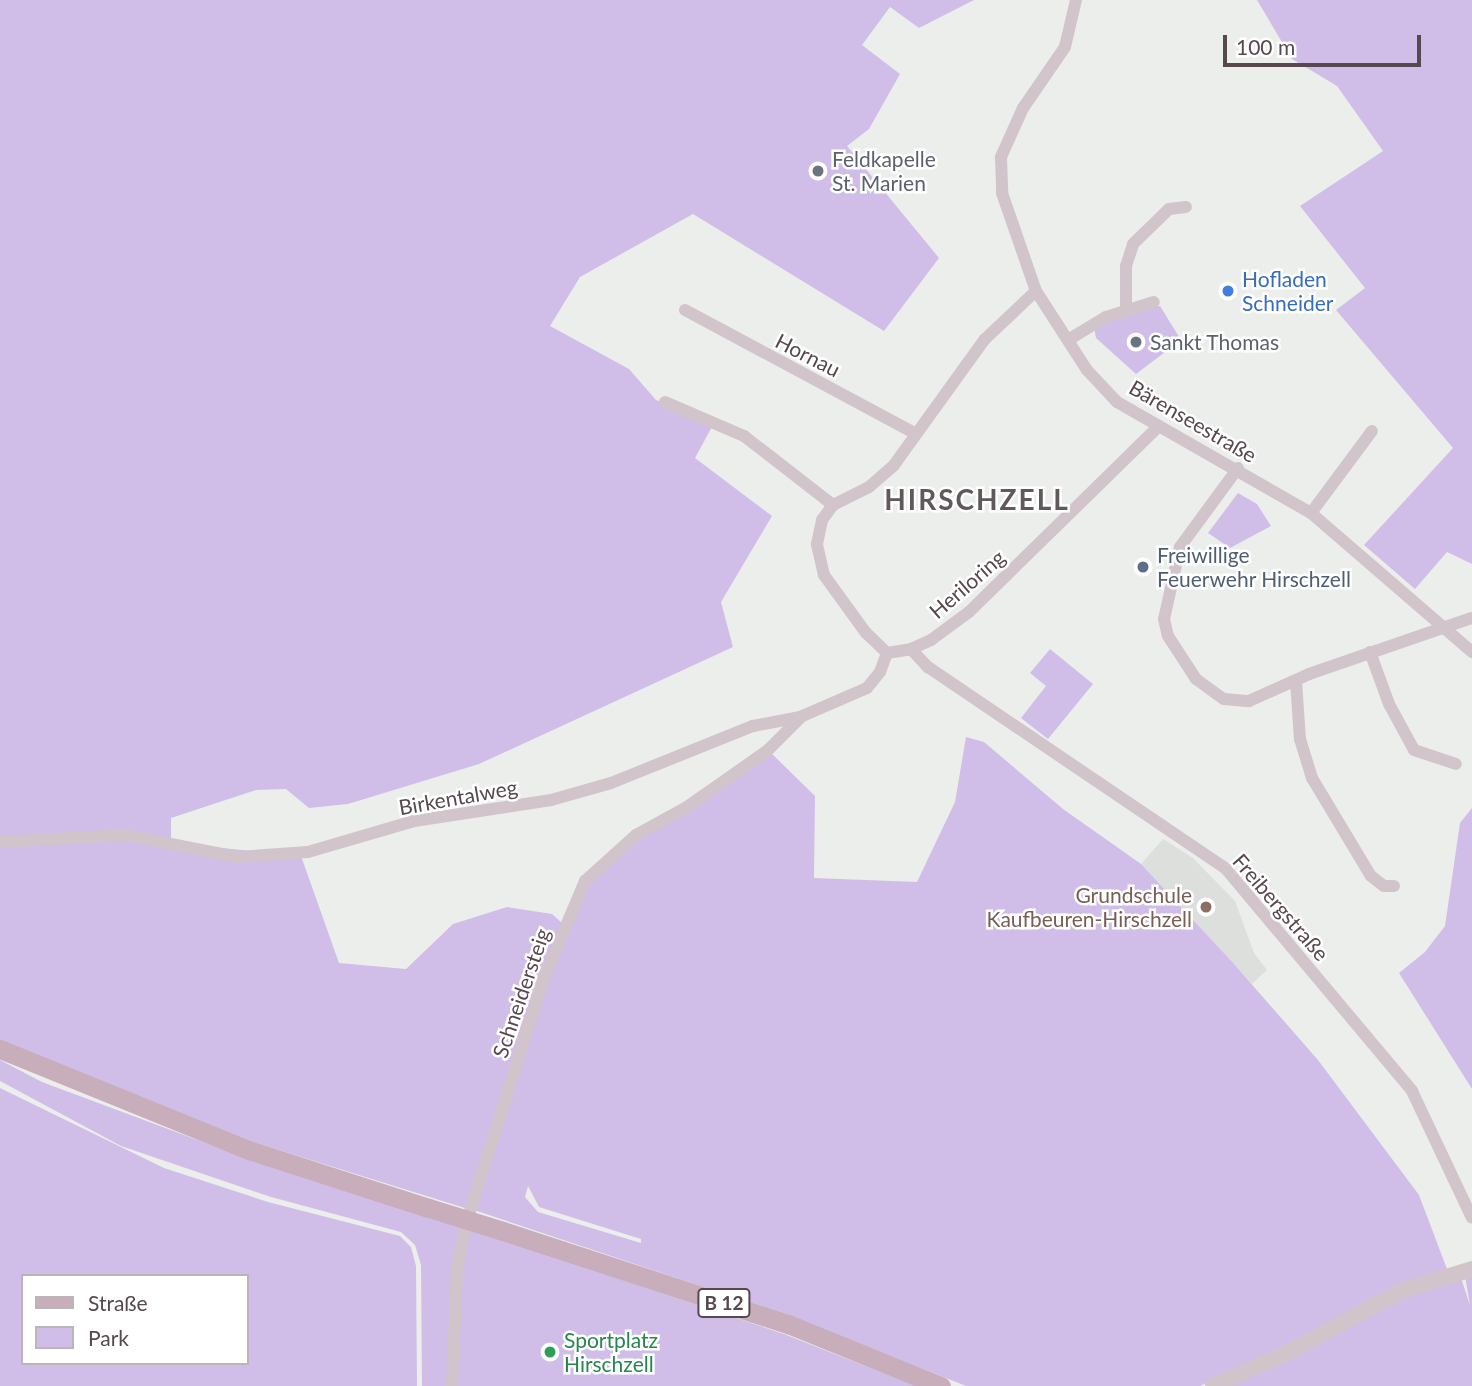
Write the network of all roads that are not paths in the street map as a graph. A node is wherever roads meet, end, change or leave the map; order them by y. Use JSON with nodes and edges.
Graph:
{"nodes":[{"id":1,"x":1076,"y":0,"type":"edge"},
{"id":2,"x":1185,"y":207,"type":"dead end"},
{"id":3,"x":1036,"y":291,"type":"junction"},
{"id":4,"x":1154,"y":302,"type":"dead end"},
{"id":5,"x":1126,"y":308,"type":"junction"},
{"id":6,"x":685,"y":310,"type":"dead end"},
{"id":7,"x":1068,"y":340,"type":"junction"},
{"id":8,"x":665,"y":402,"type":"dead end"},
{"id":9,"x":1159,"y":426,"type":"junction"},
{"id":10,"x":1373,"y":431,"type":"dead end"},
{"id":11,"x":914,"y":433,"type":"junction"},
{"id":12,"x":1237,"y":468,"type":"junction"},
{"id":13,"x":833,"y":505,"type":"junction"},
{"id":14,"x":1311,"y":513,"type":"junction"},
{"id":15,"x":1472,"y":618,"type":"edge"},
{"id":16,"x":1444,"y":624,"type":"junction"},
{"id":17,"x":911,"y":649,"type":"junction"},
{"id":18,"x":1370,"y":652,"type":"junction"},
{"id":19,"x":1472,"y":652,"type":"edge"},
{"id":20,"x":887,"y":653,"type":"junction"},
{"id":21,"x":1296,"y":681,"type":"junction"},
{"id":22,"x":800,"y":717,"type":"junction"},
{"id":23,"x":1456,"y":764,"type":"dead end"},
{"id":24,"x":0,"y":842,"type":"edge"},
{"id":25,"x":1394,"y":886,"type":"dead end"},
{"id":26,"x":0,"y":1049,"type":"edge"},
{"id":27,"x":1472,"y":1217,"type":"edge"},
{"id":28,"x":1472,"y":1269,"type":"edge"},
{"id":29,"x":452,"y":1386,"type":"edge"},
{"id":30,"x":941,"y":1386,"type":"edge"},
{"id":31,"x":1213,"y":1386,"type":"edge"}],
"edges":[{"from":1,"to":3,"type":"street","name":"Bärenseestraße"},
{"from":2,"to":5,"type":"street"},
{"from":3,"to":7,"type":"street","name":"Bärenseestraße"},
{"from":3,"to":11,"type":"street"},
{"from":4,"to":5,"type":"street"},
{"from":5,"to":7,"type":"street"},
{"from":6,"to":11,"type":"street","name":"Hornau"},
{"from":7,"to":9,"type":"street","name":"Bärenseestraße"},
{"from":8,"to":13,"type":"street"},
{"from":9,"to":12,"type":"street","name":"Bärenseestraße"},
{"from":9,"to":17,"type":"street","name":"Heriloring"},
{"from":10,"to":14,"type":"street"},
{"from":11,"to":13,"type":"street"},
{"from":12,"to":14,"type":"street","name":"Bärenseestraße"},
{"from":12,"to":21,"type":"street"},
{"from":13,"to":20,"type":"street"},
{"from":14,"to":16,"type":"street","name":"Bärenseestraße"},
{"from":15,"to":16,"type":"street"},
{"from":16,"to":18,"type":"street"},
{"from":16,"to":19,"type":"street","name":"Bärenseestraße"},
{"from":17,"to":20,"type":"street","name":"Heriloring"},
{"from":17,"to":27,"type":"street","name":"Freibergstraße"},
{"from":18,"to":21,"type":"street"},
{"from":18,"to":23,"type":"street"},
{"from":20,"to":22,"type":"street","name":"Birkentalweg"},
{"from":21,"to":25,"type":"street"},
{"from":22,"to":24,"type":"street","name":"Birkentalweg"},
{"from":22,"to":29,"type":"street","name":"Schneidersteig"},
{"from":26,"to":30,"type":"main road","number":"B 12","bridge":true},
{"from":28,"to":31,"type":"street"}]}
